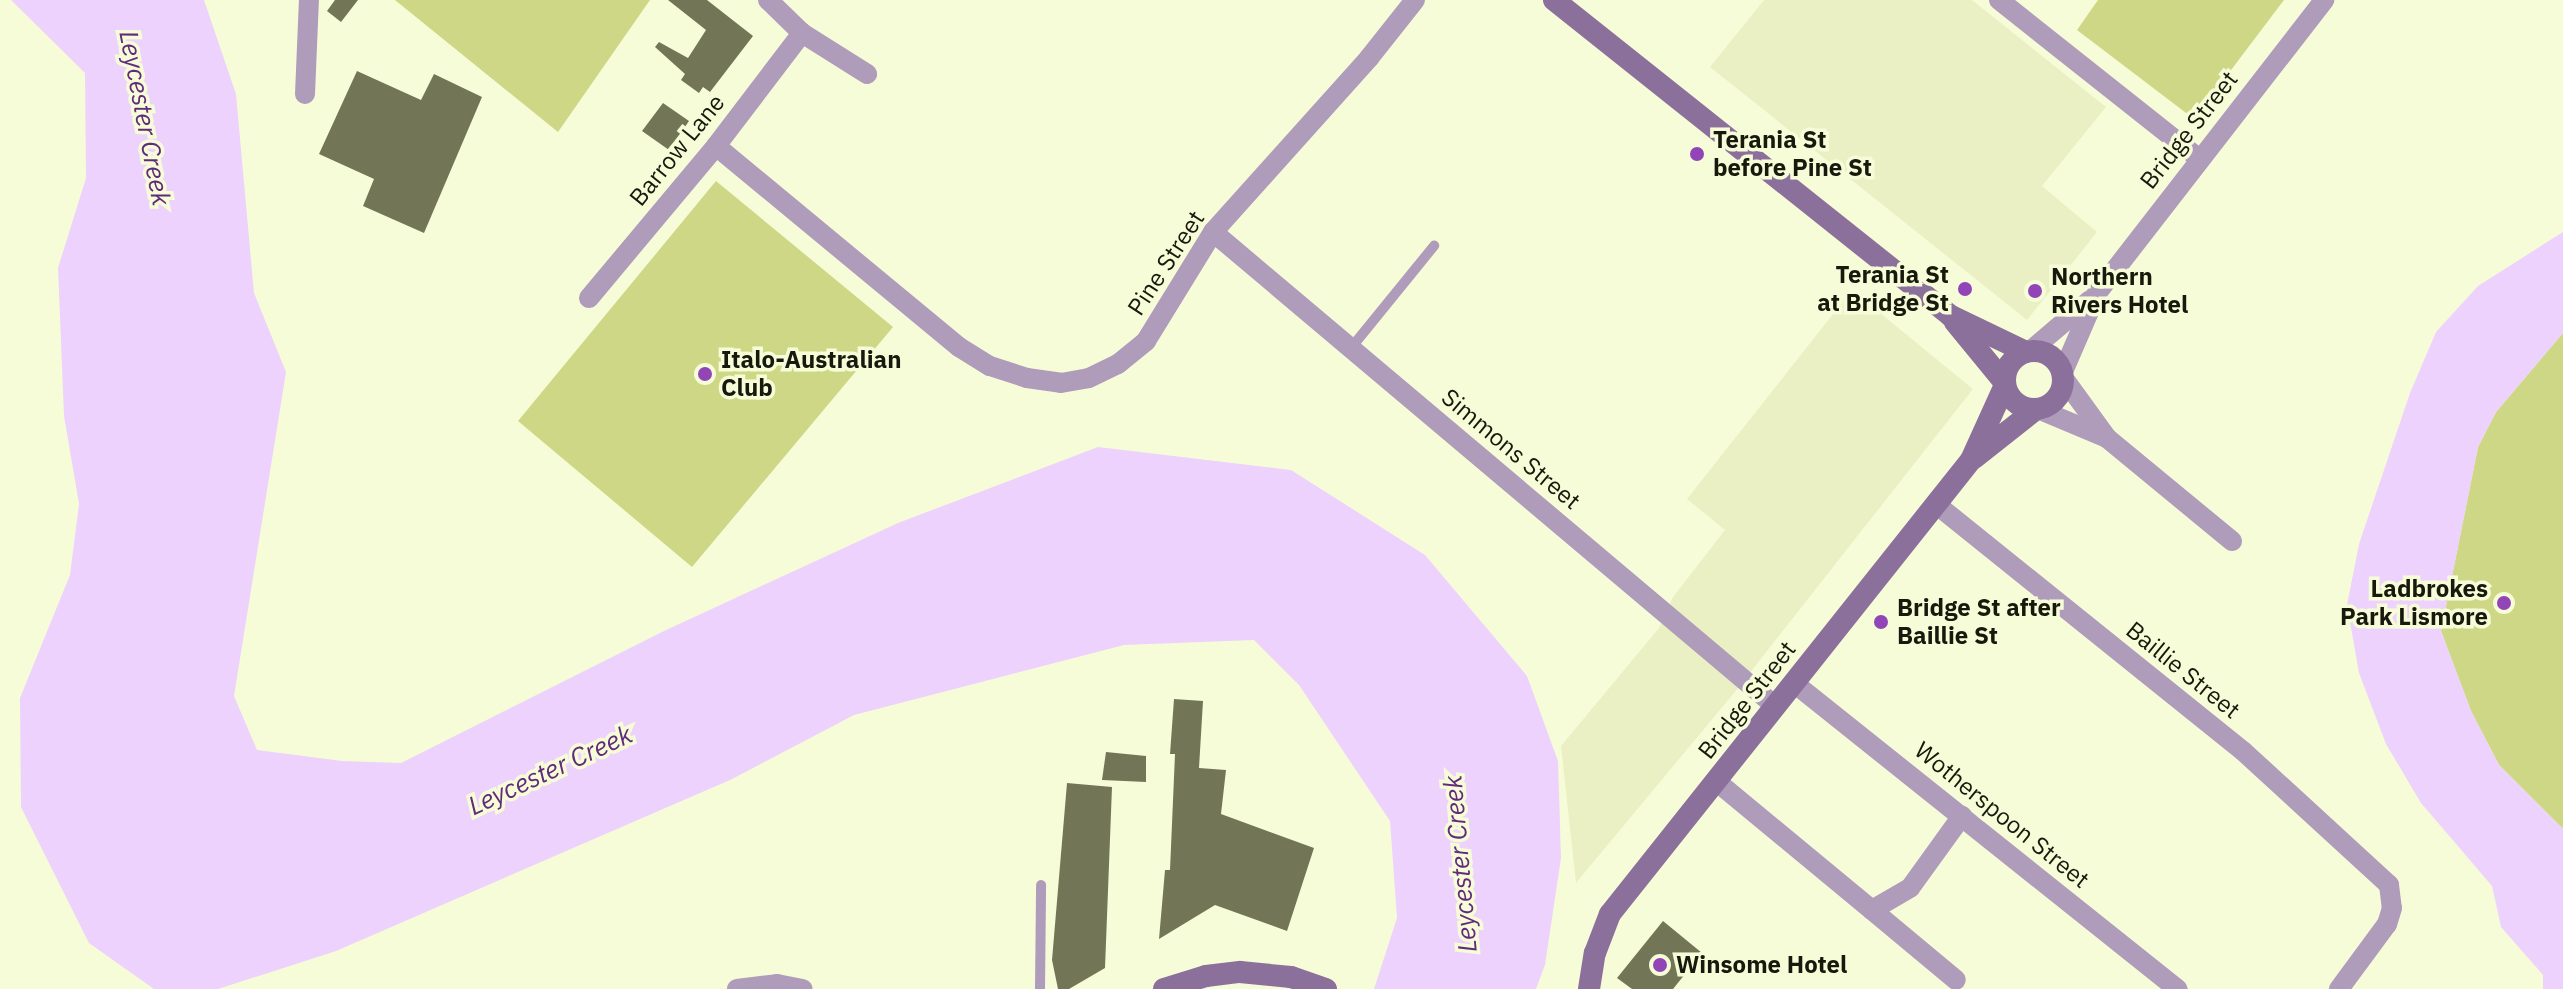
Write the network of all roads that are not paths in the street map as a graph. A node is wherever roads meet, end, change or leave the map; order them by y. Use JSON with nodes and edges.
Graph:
{"nodes":[{"id":1,"x":309,"y":0,"type":"edge"},
{"id":2,"x":768,"y":0,"type":"edge"},
{"id":3,"x":1415,"y":0,"type":"edge"},
{"id":4,"x":1554,"y":0,"type":"edge"},
{"id":5,"x":1999,"y":0,"type":"edge"},
{"id":6,"x":2324,"y":0,"type":"edge"},
{"id":7,"x":802,"y":33,"type":"junction"},
{"id":8,"x":867,"y":74,"type":"dead end"},
{"id":9,"x":305,"y":94,"type":"dead end"},
{"id":10,"x":716,"y":146,"type":"junction"},
{"id":11,"x":2198,"y":158,"type":"junction"},
{"id":12,"x":1213,"y":232,"type":"junction"},
{"id":13,"x":1434,"y":246,"type":"dead end"},
{"id":14,"x":2097,"y":293,"type":"junction"},
{"id":15,"x":589,"y":298,"type":"dead end"},
{"id":16,"x":1951,"y":316,"type":"junction"},
{"id":17,"x":1351,"y":348,"type":"junction"},
{"id":18,"x":2027,"y":352,"type":"junction"},
{"id":19,"x":2062,"y":375,"type":"junction"},
{"id":20,"x":2005,"y":384,"type":"junction"},
{"id":21,"x":2037,"y":409,"type":"junction"},
{"id":22,"x":2107,"y":438,"type":"junction"},
{"id":23,"x":1971,"y":460,"type":"junction"},
{"id":24,"x":1937,"y":505,"type":"junction"},
{"id":25,"x":2232,"y":541,"type":"dead end"},
{"id":26,"x":1794,"y":683,"type":"junction"},
{"id":27,"x":1775,"y":706,"type":"junction"},
{"id":28,"x":1716,"y":781,"type":"junction"},
{"id":29,"x":1962,"y":816,"type":"junction"},
{"id":30,"x":1041,"y":885,"type":"dead end"},
{"id":31,"x":1872,"y":910,"type":"junction"},
{"id":32,"x":1956,"y":980,"type":"dead end"},
{"id":33,"x":1590,"y":988,"type":"edge"},
{"id":34,"x":737,"y":989,"type":"edge"},
{"id":35,"x":803,"y":989,"type":"edge"},
{"id":36,"x":1040,"y":989,"type":"edge"},
{"id":37,"x":1164,"y":989,"type":"edge"},
{"id":38,"x":1326,"y":989,"type":"edge"},
{"id":39,"x":2178,"y":989,"type":"edge"},
{"id":40,"x":2339,"y":989,"type":"edge"}],
"edges":[{"from":1,"to":9,"type":"street"},
{"from":2,"to":7,"type":"street"},
{"from":3,"to":12,"type":"street","name":"Pine Street"},
{"from":4,"to":16,"type":"main road"},
{"from":5,"to":11,"type":"street"},
{"from":6,"to":11,"type":"street","name":"Bridge Street"},
{"from":7,"to":8,"type":"street"},
{"from":7,"to":10,"type":"street","name":"Barrow Lane"},
{"from":10,"to":12,"type":"street","name":"Pine Street"},
{"from":10,"to":15,"type":"street","name":"Barrow Lane"},
{"from":11,"to":14,"type":"street","name":"Bridge Street"},
{"from":12,"to":17,"type":"street","name":"Simmons Street"},
{"from":13,"to":17,"type":"lane"},
{"from":14,"to":18,"type":"street","name":"Bridge Street"},
{"from":14,"to":19,"type":"street","name":"Bridge Street"},
{"from":16,"to":18,"type":"main road"},
{"from":16,"to":20,"type":"main road"},
{"from":17,"to":27,"type":"street","name":"Simmons Street"},
{"from":18,"to":19,"type":"main road"},
{"from":18,"to":20,"type":"main road"},
{"from":19,"to":21,"type":"main road"},
{"from":19,"to":22,"type":"street"},
{"from":20,"to":21,"type":"main road"},
{"from":20,"to":23,"type":"main road","name":"Bridge Street"},
{"from":21,"to":22,"type":"street"},
{"from":21,"to":23,"type":"main road","name":"Bridge Street"},
{"from":22,"to":25,"type":"street"},
{"from":23,"to":24,"type":"main road","name":"Bridge Street"},
{"from":24,"to":26,"type":"main road","name":"Bridge Street"},
{"from":24,"to":40,"type":"street","name":"Baillie Street"},
{"from":26,"to":27,"type":"main road","name":"Bridge Street"},
{"from":26,"to":29,"type":"street","name":"Wotherspoon Street"},
{"from":27,"to":28,"type":"main road","name":"Bridge Street"},
{"from":28,"to":31,"type":"street"},
{"from":28,"to":33,"type":"main road","name":"Bridge Street"},
{"from":29,"to":31,"type":"street"},
{"from":29,"to":39,"type":"street","name":"Wotherspoon Street"},
{"from":30,"to":36,"type":"lane"},
{"from":31,"to":32,"type":"street"},
{"from":34,"to":35,"type":"street"},
{"from":37,"to":38,"type":"main road"}]}
